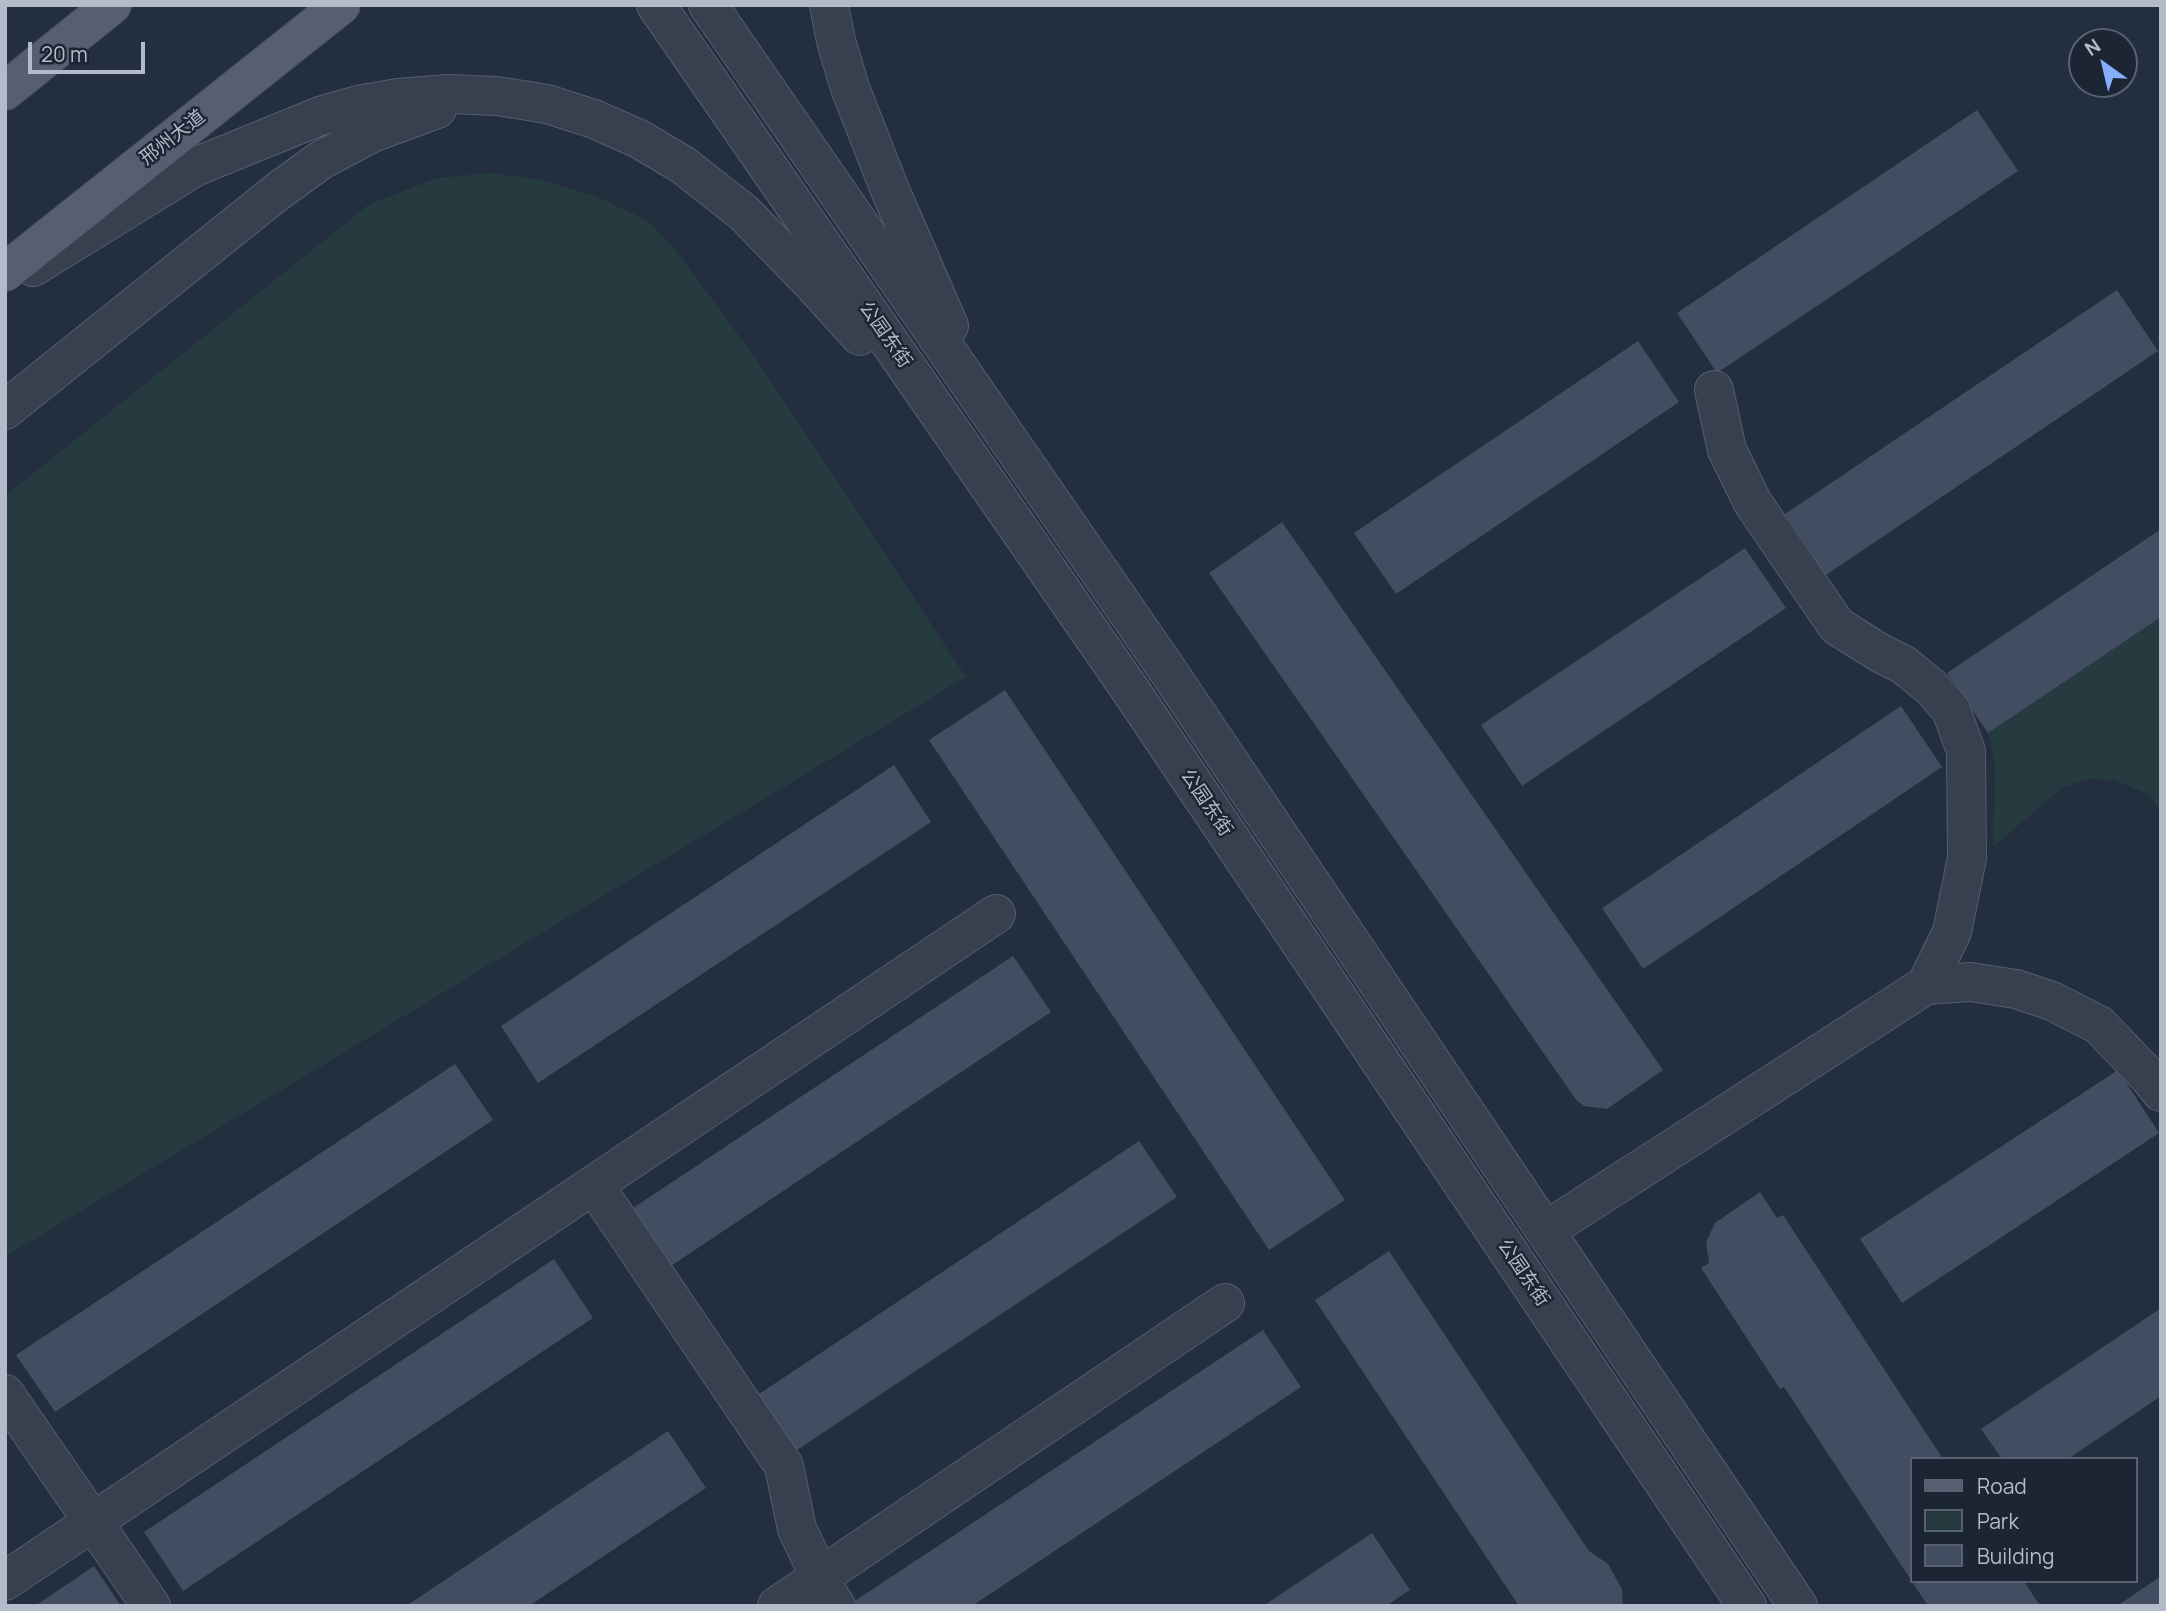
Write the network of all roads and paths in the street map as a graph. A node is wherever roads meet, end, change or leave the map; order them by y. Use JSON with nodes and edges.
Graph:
{"nodes":[{"id":1,"x":112,"y":5,"type":"edge"},
{"id":2,"x":341,"y":5,"type":"edge"},
{"id":3,"x":656,"y":5,"type":"edge"},
{"id":4,"x":708,"y":5,"type":"edge"},
{"id":5,"x":829,"y":5,"type":"edge"},
{"id":6,"x":5,"y":92,"type":"edge"},
{"id":7,"x":478,"y":95,"type":"junction"},
{"id":8,"x":5,"y":272,"type":"edge"},
{"id":9,"x":5,"y":285,"type":"edge"},
{"id":10,"x":1714,"y":390,"type":"dead end"},
{"id":11,"x":982,"y":402,"type":"junction"},
{"id":12,"x":5,"y":410,"type":"edge"},
{"id":13,"x":956,"y":439,"type":"junction"},
{"id":14,"x":996,"y":914,"type":"dead end"},
{"id":15,"x":1926,"y":985,"type":"junction"},
{"id":16,"x":2161,"y":1092,"type":"edge"},
{"id":17,"x":594,"y":1185,"type":"junction"},
{"id":18,"x":1545,"y":1231,"type":"junction"},
{"id":19,"x":1225,"y":1303,"type":"dead end"},
{"id":20,"x":5,"y":1394,"type":"edge"},
{"id":21,"x":94,"y":1522,"type":"junction"},
{"id":22,"x":5,"y":1581,"type":"edge"},
{"id":23,"x":828,"y":1591,"type":"edge"},
{"id":24,"x":151,"y":1606,"type":"edge"},
{"id":25,"x":776,"y":1606,"type":"edge"},
{"id":26,"x":1747,"y":1606,"type":"edge"},
{"id":27,"x":1798,"y":1606,"type":"edge"}],
"edges":[{"from":1,"to":6,"type":"main road"},
{"from":2,"to":8,"type":"main road","name":"邢州大道"},
{"from":3,"to":13,"type":"street","name":"公园东街"},
{"from":4,"to":11,"type":"street"},
{"from":5,"to":11,"type":"street"},
{"from":7,"to":9,"type":"street"},
{"from":7,"to":12,"type":"street"},
{"from":7,"to":13,"type":"street"},
{"from":10,"to":15,"type":"street"},
{"from":11,"to":18,"type":"street"},
{"from":13,"to":26,"type":"street","name":"公园东街"},
{"from":14,"to":17,"type":"street"},
{"from":15,"to":16,"type":"street"},
{"from":15,"to":18,"type":"street"},
{"from":17,"to":21,"type":"street"},
{"from":17,"to":23,"type":"street"},
{"from":18,"to":27,"type":"street"},
{"from":19,"to":23,"type":"street"},
{"from":20,"to":21,"type":"street"},
{"from":21,"to":22,"type":"street"},
{"from":21,"to":24,"type":"street"},
{"from":23,"to":25,"type":"street"}]}
